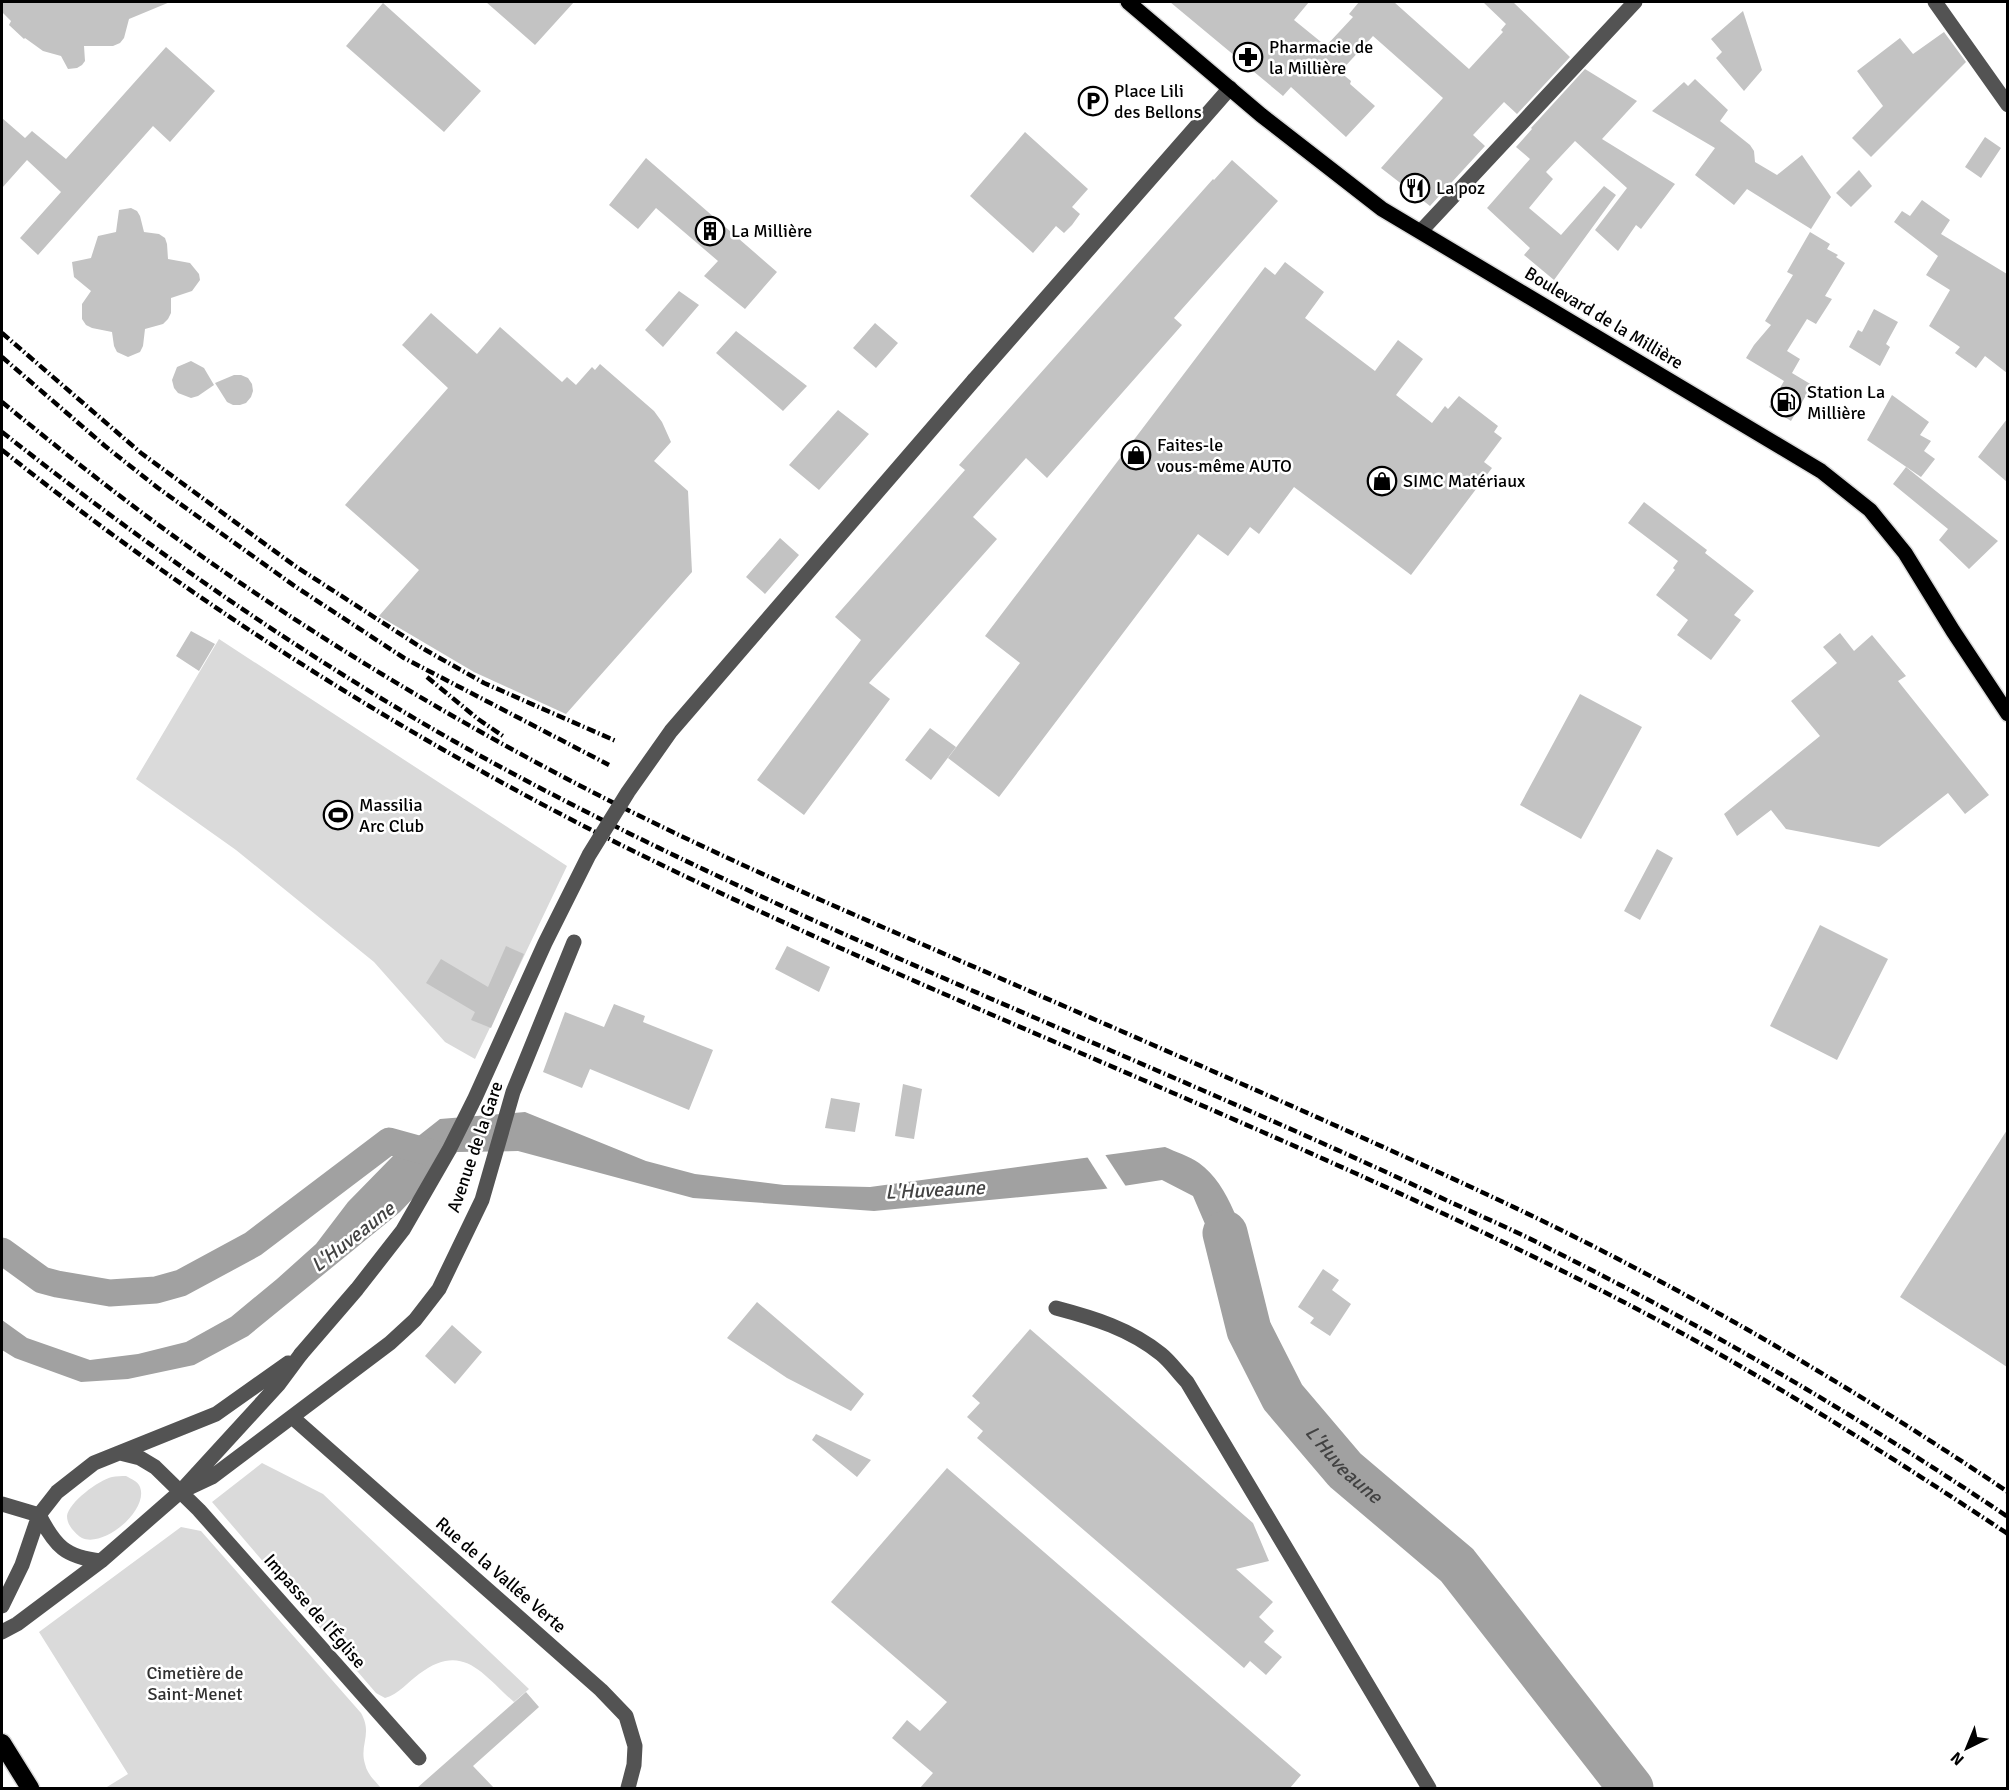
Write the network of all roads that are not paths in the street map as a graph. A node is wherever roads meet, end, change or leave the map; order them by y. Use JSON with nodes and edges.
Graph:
{"nodes":[{"id":1,"x":1128,"y":2,"type":"edge"},
{"id":2,"x":1635,"y":2,"type":"edge"},
{"id":3,"x":1935,"y":2,"type":"edge"},
{"id":4,"x":1230,"y":88,"type":"junction"},
{"id":5,"x":2007,"y":105,"type":"edge"},
{"id":6,"x":1421,"y":231,"type":"junction"},
{"id":7,"x":2007,"y":714,"type":"edge"},
{"id":8,"x":574,"y":942,"type":"dead end"},
{"id":9,"x":1056,"y":1308,"type":"dead end"},
{"id":10,"x":301,"y":1354,"type":"junction"},
{"id":11,"x":292,"y":1417,"type":"junction"},
{"id":12,"x":120,"y":1453,"type":"junction"},
{"id":13,"x":180,"y":1492,"type":"junction"},
{"id":14,"x":2,"y":1504,"type":"edge"},
{"id":15,"x":39,"y":1515,"type":"junction"},
{"id":16,"x":101,"y":1561,"type":"junction"},
{"id":17,"x":2,"y":1606,"type":"edge"},
{"id":18,"x":2,"y":1632,"type":"edge"},
{"id":19,"x":2,"y":1743,"type":"edge"},
{"id":20,"x":418,"y":1758,"type":"dead end"},
{"id":21,"x":30,"y":1788,"type":"edge"},
{"id":22,"x":628,"y":1788,"type":"edge"},
{"id":23,"x":1429,"y":1788,"type":"edge"}],
"edges":[{"from":1,"to":4,"type":"main road","name":"Boulevard de la Millière"},
{"from":2,"to":6,"type":"street"},
{"from":3,"to":5,"type":"street"},
{"from":4,"to":6,"type":"main road","name":"Boulevard de la Millière"},
{"from":4,"to":10,"type":"street","bridge":true},
{"from":6,"to":7,"type":"main road","name":"Boulevard de la Millière"},
{"from":8,"to":11,"type":"street","name":"Avenue de la Gare"},
{"from":9,"to":23,"type":"street"},
{"from":10,"to":12,"type":"street"},
{"from":10,"to":13,"type":"street"},
{"from":11,"to":13,"type":"street","name":"Avenue de la Gare"},
{"from":11,"to":22,"type":"street","name":"Rue de la Vallée Verte"},
{"from":12,"to":13,"type":"street","name":"Impasse de l'Église"},
{"from":12,"to":15,"type":"street"},
{"from":13,"to":16,"type":"street"},
{"from":13,"to":20,"type":"street","name":"Impasse de l'Église"},
{"from":14,"to":15,"type":"street"},
{"from":15,"to":16,"type":"street"},
{"from":15,"to":17,"type":"street"},
{"from":16,"to":18,"type":"street"},
{"from":19,"to":21,"type":"highway"}]}
